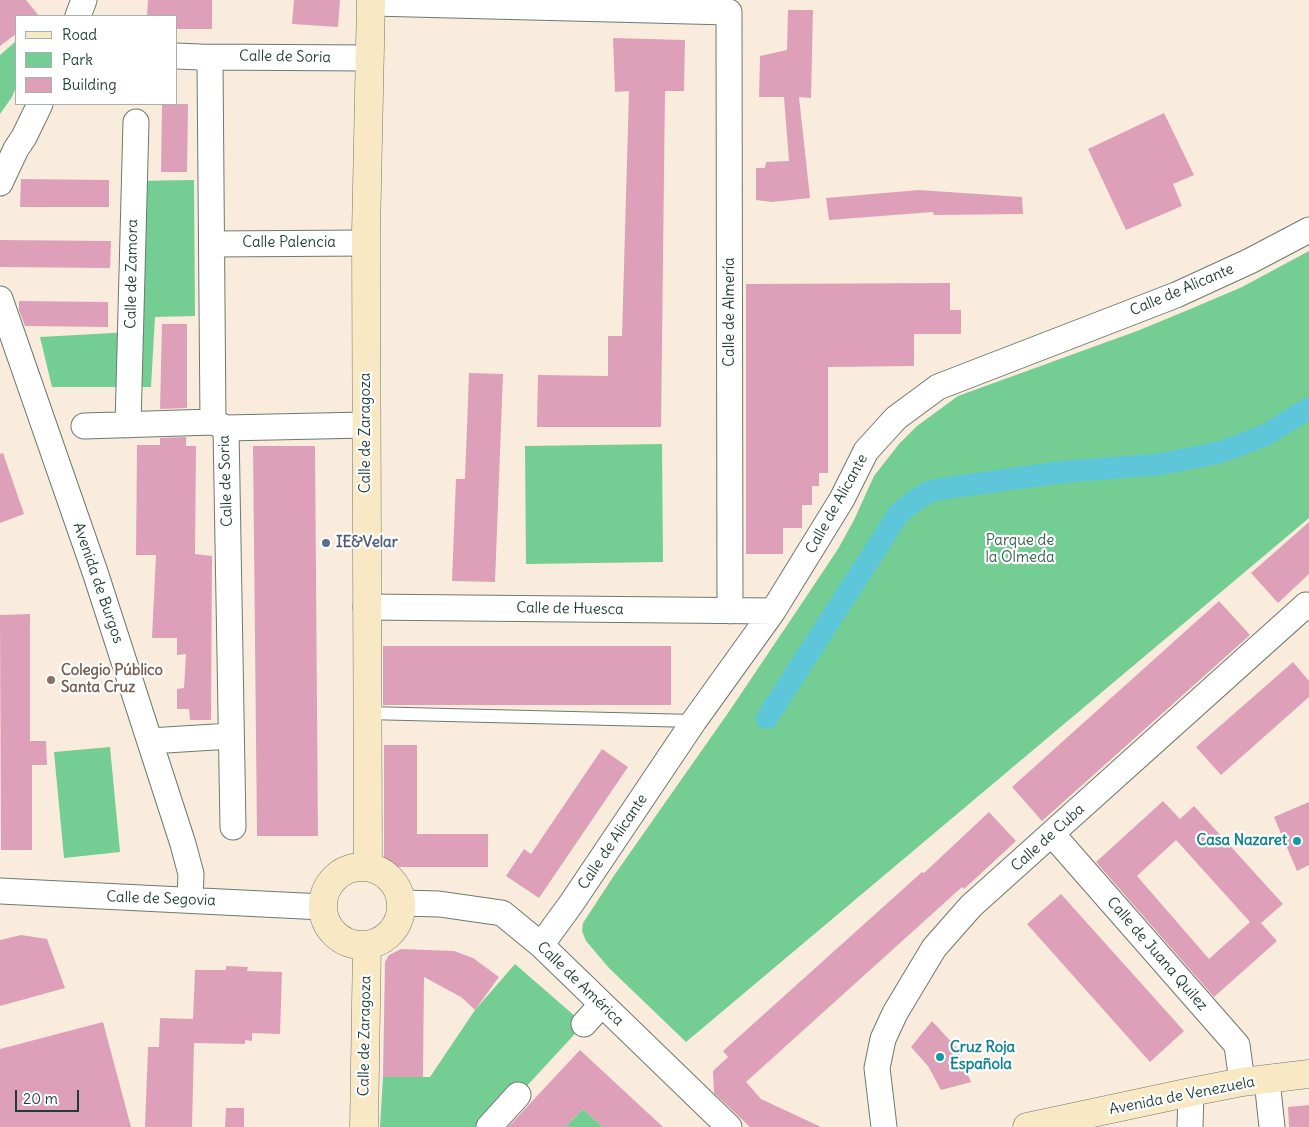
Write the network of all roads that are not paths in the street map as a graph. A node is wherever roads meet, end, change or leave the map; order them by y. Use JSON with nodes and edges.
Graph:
{"nodes":[{"id":1,"x":84,"y":0,"type":"edge"},
{"id":2,"x":372,"y":2,"type":"edge"},
{"id":3,"x":78,"y":15,"type":"edge"},
{"id":4,"x":188,"y":56,"type":"edge"},
{"id":5,"x":370,"y":58,"type":"junction"},
{"id":6,"x":40,"y":105,"type":"edge"},
{"id":7,"x":136,"y":122,"type":"dead end"},
{"id":8,"x":8,"y":151,"type":"edge"},
{"id":9,"x":0,"y":183,"type":"edge"},
{"id":10,"x":1309,"y":230,"type":"edge"},
{"id":11,"x":366,"y":243,"type":"junction"},
{"id":12,"x":212,"y":244,"type":"junction"},
{"id":13,"x":0,"y":299,"type":"edge"},
{"id":14,"x":128,"y":425,"type":"junction"},
{"id":15,"x":220,"y":425,"type":"junction"},
{"id":16,"x":366,"y":425,"type":"junction"},
{"id":17,"x":84,"y":426,"type":"dead end"},
{"id":18,"x":366,"y":608,"type":"junction"},
{"id":19,"x":1309,"y":608,"type":"edge"},
{"id":20,"x":730,"y":611,"type":"junction"},
{"id":21,"x":773,"y":611,"type":"junction"},
{"id":22,"x":366,"y":713,"type":"junction"},
{"id":23,"x":694,"y":721,"type":"junction"},
{"id":24,"x":231,"y":736,"type":"junction"},
{"id":25,"x":150,"y":741,"type":"junction"},
{"id":26,"x":233,"y":827,"type":"dead end"},
{"id":27,"x":1052,"y":834,"type":"junction"},
{"id":28,"x":368,"y":867,"type":"junction"},
{"id":29,"x":0,"y":891,"type":"edge"},
{"id":30,"x":190,"y":899,"type":"junction"},
{"id":31,"x":402,"y":903,"type":"junction"},
{"id":32,"x":322,"y":907,"type":"junction"},
{"id":33,"x":367,"y":945,"type":"junction"},
{"id":34,"x":541,"y":945,"type":"junction"},
{"id":35,"x":602,"y":1004,"type":"junction"},
{"id":36,"x":584,"y":1024,"type":"dead end"},
{"id":37,"x":1309,"y":1074,"type":"edge"},
{"id":38,"x":1255,"y":1081,"type":"junction"},
{"id":39,"x":1191,"y":1092,"type":"junction"},
{"id":40,"x":518,"y":1095,"type":"dead end"},
{"id":41,"x":364,"y":1127,"type":"edge"},
{"id":42,"x":489,"y":1127,"type":"edge"},
{"id":43,"x":729,"y":1127,"type":"edge"},
{"id":44,"x":884,"y":1127,"type":"edge"},
{"id":45,"x":1027,"y":1127,"type":"edge"},
{"id":46,"x":1190,"y":1127,"type":"edge"},
{"id":47,"x":1272,"y":1127,"type":"edge"}],
"edges":[{"from":1,"to":3,"type":"street"},
{"from":2,"to":5,"type":"street","name":"Calle de Zaragoza"},
{"from":2,"to":20,"type":"street","name":"Calle de Almería"},
{"from":4,"to":5,"type":"street","name":"Calle de Soria"},
{"from":4,"to":12,"type":"street","name":"Calle de Soria"},
{"from":5,"to":11,"type":"street","name":"Calle de Zaragoza"},
{"from":6,"to":8,"type":"street"},
{"from":7,"to":14,"type":"street","name":"Calle de Zamora"},
{"from":8,"to":9,"type":"street"},
{"from":10,"to":21,"type":"street","name":"Calle de Alicante"},
{"from":11,"to":12,"type":"street","name":"Calle Palencia"},
{"from":11,"to":16,"type":"street","name":"Calle de Zaragoza"},
{"from":12,"to":15,"type":"street","name":"Calle de Soria"},
{"from":13,"to":25,"type":"street","name":"Avenida de Burgos"},
{"from":14,"to":15,"type":"street"},
{"from":14,"to":17,"type":"street"},
{"from":15,"to":16,"type":"street"},
{"from":15,"to":24,"type":"street","name":"Calle de Soria"},
{"from":16,"to":18,"type":"street","name":"Calle de Zaragoza"},
{"from":18,"to":20,"type":"street","name":"Calle de Huesca"},
{"from":18,"to":22,"type":"street","name":"Calle de Zaragoza"},
{"from":19,"to":27,"type":"street","name":"Calle de Cuba"},
{"from":20,"to":21,"type":"street","name":"Calle de Huesca"},
{"from":21,"to":23,"type":"street","name":"Calle de Alicante"},
{"from":22,"to":23,"type":"lane"},
{"from":22,"to":28,"type":"street","name":"Calle de Zaragoza"},
{"from":23,"to":34,"type":"street","name":"Calle de Alicante"},
{"from":24,"to":25,"type":"street"},
{"from":24,"to":26,"type":"street","name":"Calle de Soria"},
{"from":25,"to":30,"type":"street","name":"Avenida de Burgos"},
{"from":27,"to":38,"type":"street","name":"Calle de Juana Quilez"},
{"from":27,"to":44,"type":"street","name":"Calle de Cuba"},
{"from":28,"to":31,"type":"street"},
{"from":28,"to":32,"type":"street"},
{"from":29,"to":30,"type":"street","name":"Calle de Segovia"},
{"from":30,"to":32,"type":"street","name":"Calle de Segovia"},
{"from":31,"to":33,"type":"street"},
{"from":31,"to":34,"type":"street","name":"Calle de América"},
{"from":32,"to":33,"type":"street"},
{"from":33,"to":41,"type":"street","name":"Calle de Zaragoza"},
{"from":34,"to":35,"type":"street","name":"Calle de América"},
{"from":35,"to":36,"type":"street"},
{"from":35,"to":43,"type":"street","name":"Calle de América"},
{"from":37,"to":38,"type":"street","name":"Avenida de Venezuela"},
{"from":38,"to":39,"type":"street","name":"Avenida de Venezuela"},
{"from":38,"to":47,"type":"street","name":"Calle de Juana Quilez"},
{"from":39,"to":45,"type":"street","name":"Avenida de Venezuela"},
{"from":39,"to":46,"type":"street"},
{"from":40,"to":42,"type":"street"}]}
